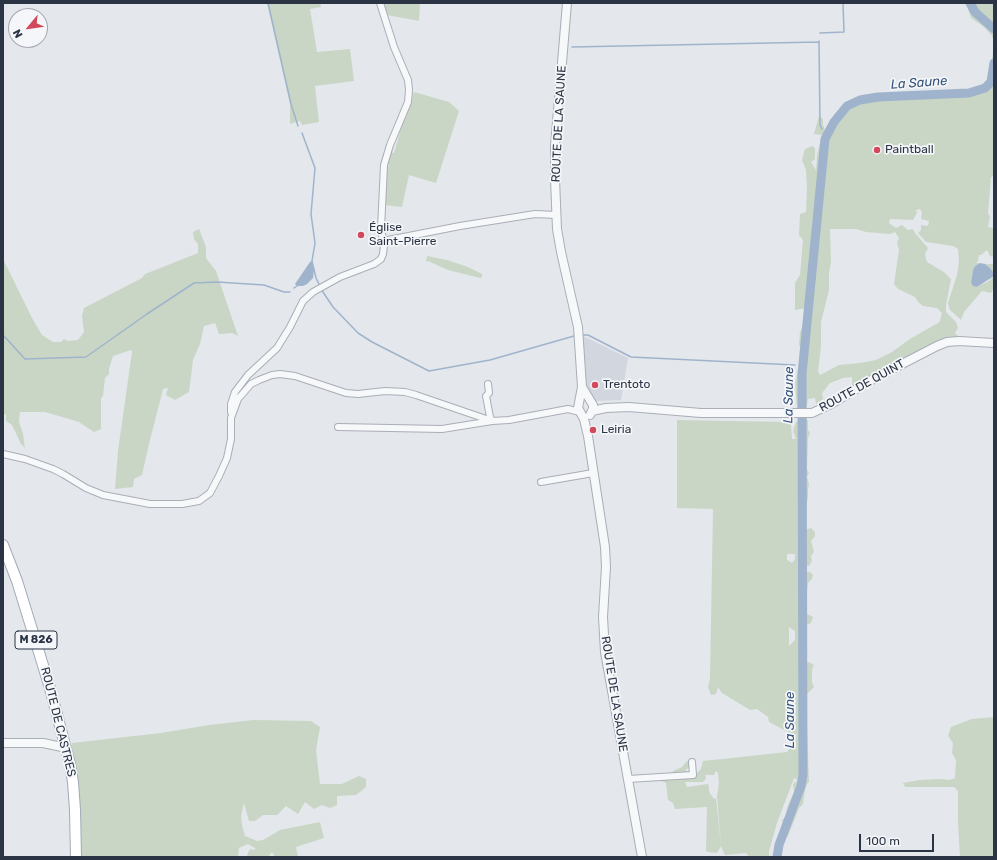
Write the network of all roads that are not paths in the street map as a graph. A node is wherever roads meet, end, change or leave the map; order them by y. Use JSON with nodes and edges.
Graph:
{"nodes":[{"id":1,"x":380,"y":3,"type":"edge"},
{"id":2,"x":567,"y":3,"type":"edge"},
{"id":3,"x":556,"y":215,"type":"junction"},
{"id":4,"x":383,"y":241,"type":"junction"},
{"id":5,"x":994,"y":343,"type":"edge"},
{"id":6,"x":488,"y":384,"type":"dead end"},
{"id":7,"x":582,"y":387,"type":"junction"},
{"id":8,"x":591,"y":407,"type":"junction"},
{"id":9,"x":580,"y":408,"type":"junction"},
{"id":10,"x":231,"y":418,"type":"junction"},
{"id":11,"x":492,"y":421,"type":"junction"},
{"id":12,"x":338,"y":427,"type":"dead end"},
{"id":13,"x":588,"y":436,"type":"junction"},
{"id":14,"x":3,"y":454,"type":"edge"},
{"id":15,"x":593,"y":473,"type":"junction"},
{"id":16,"x":541,"y":482,"type":"dead end"},
{"id":17,"x":3,"y":545,"type":"edge"},
{"id":18,"x":64,"y":741,"type":"junction"},
{"id":19,"x":3,"y":743,"type":"edge"},
{"id":20,"x":692,"y":762,"type":"dead end"},
{"id":21,"x":628,"y":779,"type":"junction"},
{"id":22,"x":76,"y":857,"type":"edge"},
{"id":23,"x":642,"y":857,"type":"edge"}],
"edges":[{"from":1,"to":4,"type":"street"},
{"from":2,"to":3,"type":"street","name":"ROUTE DE LA SAUNE"},
{"from":3,"to":4,"type":"street"},
{"from":3,"to":7,"type":"street","name":"ROUTE DE LA SAUNE"},
{"from":4,"to":10,"type":"street"},
{"from":5,"to":8,"type":"street","name":"ROUTE DE QUINT"},
{"from":6,"to":11,"type":"street"},
{"from":7,"to":8,"type":"street","name":"ROUTE DE LA SAUNE"},
{"from":7,"to":9,"type":"street","name":"ROUTE DE LA SAUNE"},
{"from":8,"to":9,"type":"street"},
{"from":8,"to":9,"type":"street"},
{"from":8,"to":13,"type":"street","name":"ROUTE DE LA SAUNE"},
{"from":9,"to":11,"type":"street"},
{"from":9,"to":13,"type":"street","name":"ROUTE DE LA SAUNE"},
{"from":10,"to":11,"type":"street"},
{"from":10,"to":14,"type":"street"},
{"from":11,"to":12,"type":"street"},
{"from":13,"to":15,"type":"street","name":"ROUTE DE LA SAUNE"},
{"from":15,"to":16,"type":"street"},
{"from":15,"to":21,"type":"street","name":"ROUTE DE LA SAUNE"},
{"from":17,"to":18,"type":"main road","name":"ROUTE DE CASTRES","number":"M 826"},
{"from":18,"to":19,"type":"street"},
{"from":18,"to":22,"type":"main road","name":"ROUTE DE CASTRES","number":"M 826"},
{"from":20,"to":21,"type":"street"},
{"from":21,"to":23,"type":"street","name":"ROUTE DE LA SAUNE"}]}
